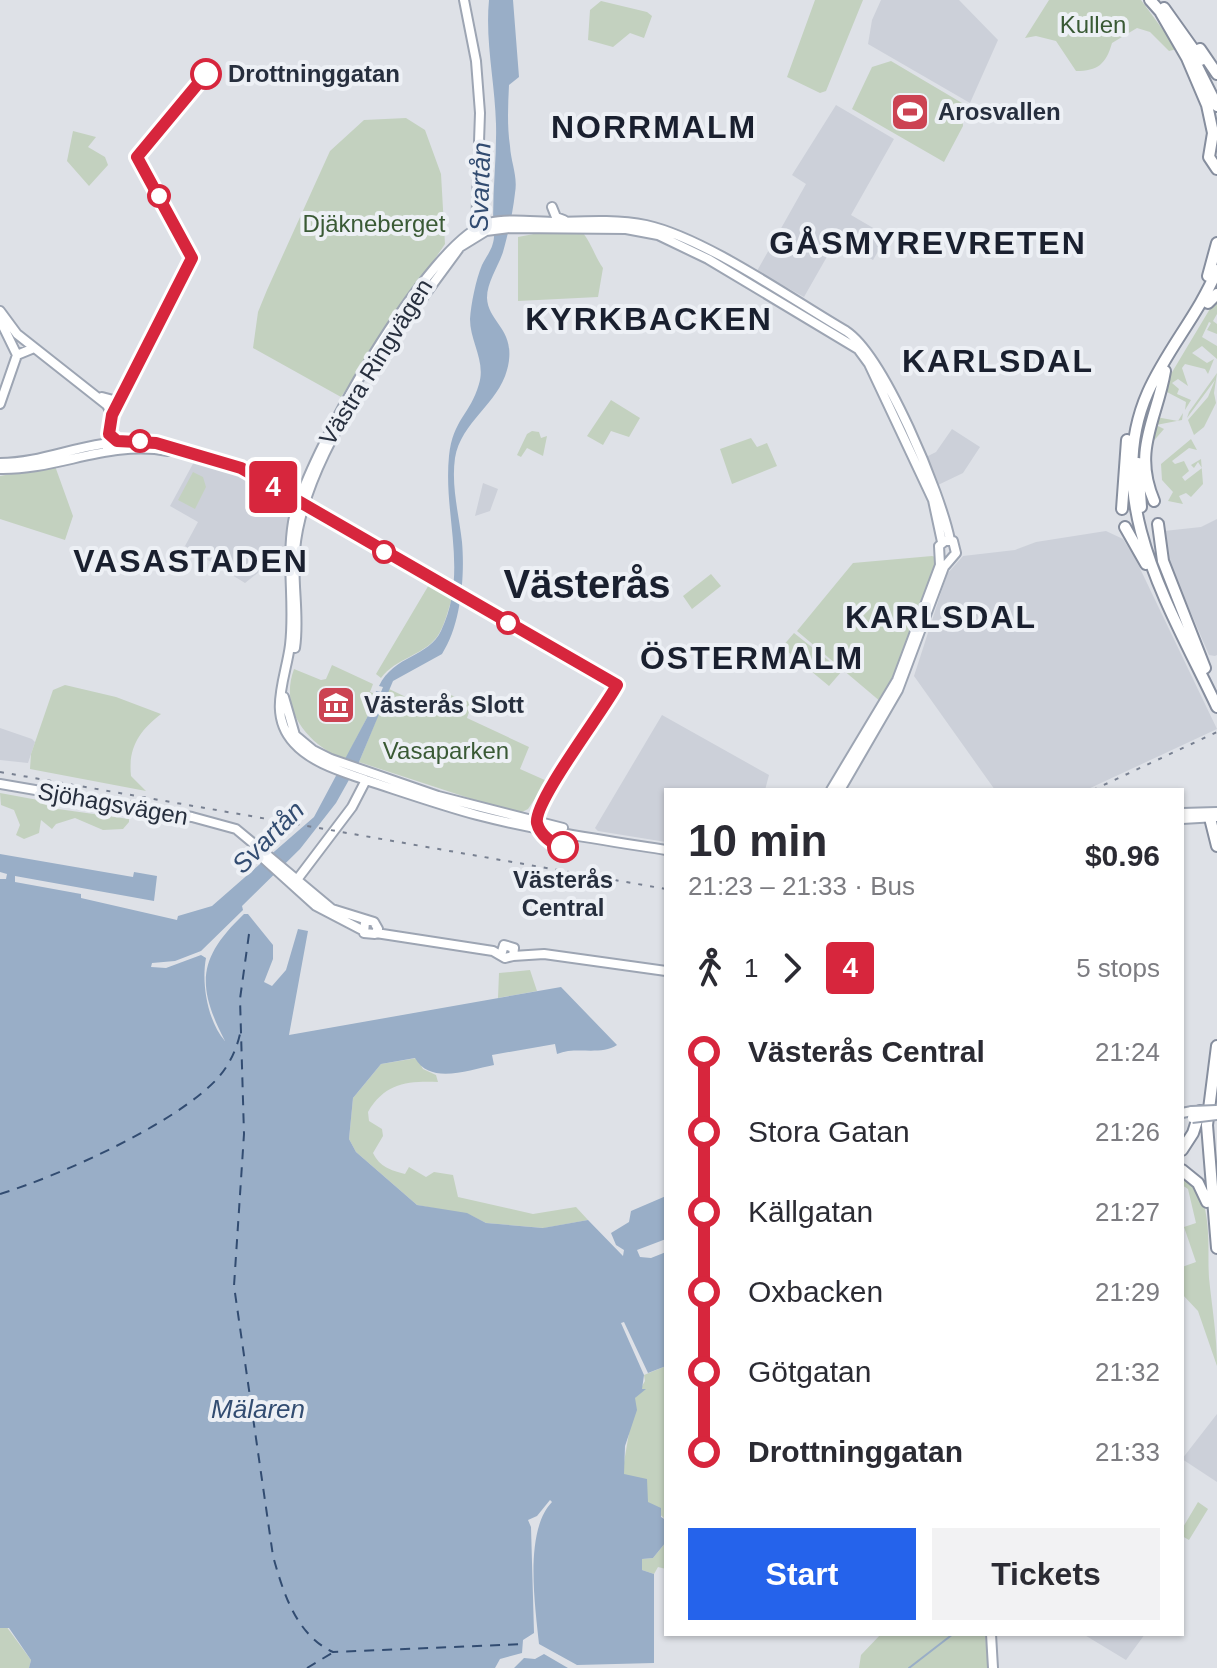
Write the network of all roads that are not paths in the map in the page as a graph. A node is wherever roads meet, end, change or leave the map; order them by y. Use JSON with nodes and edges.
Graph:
{"nodes":[{"id":1,"x":464,"y":0,"type":"edge"},
{"id":2,"x":1150,"y":0,"type":"edge"},
{"id":3,"x":1158,"y":0,"type":"edge"},
{"id":4,"x":1161,"y":13,"type":"junction"},
{"id":5,"x":1176,"y":22,"type":"junction"},
{"id":6,"x":1217,"y":74,"type":"edge"},
{"id":7,"x":1217,"y":91,"type":"edge"},
{"id":8,"x":1217,"y":106,"type":"edge"},
{"id":9,"x":1214,"y":145,"type":"edge"},
{"id":10,"x":1216,"y":170,"type":"edge"},
{"id":11,"x":568,"y":221,"type":"junction"},
{"id":12,"x":537,"y":222,"type":"junction"},
{"id":13,"x":551,"y":222,"type":"junction"},
{"id":14,"x":520,"y":225,"type":"junction"},
{"id":15,"x":477,"y":228,"type":"junction"},
{"id":16,"x":1217,"y":243,"type":"edge"},
{"id":17,"x":1217,"y":270,"type":"edge"},
{"id":18,"x":1217,"y":285,"type":"edge"},
{"id":19,"x":1217,"y":294,"type":"edge"},
{"id":20,"x":1208,"y":303,"type":"junction"},
{"id":21,"x":0,"y":311,"type":"edge"},
{"id":22,"x":0,"y":320,"type":"edge"},
{"id":23,"x":1188,"y":325,"type":"junction"},
{"id":24,"x":36,"y":348,"type":"junction"},
{"id":25,"x":17,"y":355,"type":"junction"},
{"id":26,"x":1165,"y":371,"type":"junction"},
{"id":27,"x":1154,"y":381,"type":"junction"},
{"id":28,"x":97,"y":395,"type":"junction"},
{"id":29,"x":117,"y":401,"type":"dead end"},
{"id":30,"x":0,"y":404,"type":"edge"},
{"id":31,"x":108,"y":432,"type":"junction"},
{"id":32,"x":121,"y":442,"type":"junction"},
{"id":33,"x":104,"y":447,"type":"junction"},
{"id":34,"x":0,"y":463,"type":"edge"},
{"id":35,"x":0,"y":469,"type":"edge"},
{"id":36,"x":306,"y":483,"type":"junction"},
{"id":37,"x":288,"y":498,"type":"junction"},
{"id":38,"x":1154,"y":501,"type":"dead end"},
{"id":39,"x":301,"y":507,"type":"junction"},
{"id":40,"x":1122,"y":509,"type":"dead end"},
{"id":41,"x":293,"y":520,"type":"junction"},
{"id":42,"x":1158,"y":524,"type":"dead end"},
{"id":43,"x":1125,"y":527,"type":"dead end"},
{"id":44,"x":946,"y":541,"type":"junction"},
{"id":45,"x":946,"y":556,"type":"junction"},
{"id":46,"x":1202,"y":667,"type":"junction"},
{"id":47,"x":1217,"y":693,"type":"edge"},
{"id":48,"x":1217,"y":707,"type":"edge"},
{"id":49,"x":297,"y":742,"type":"junction"},
{"id":50,"x":354,"y":773,"type":"junction"},
{"id":51,"x":380,"y":782,"type":"junction"},
{"id":52,"x":0,"y":784,"type":"edge"},
{"id":53,"x":835,"y":788,"type":"edge"},
{"id":54,"x":360,"y":795,"type":"junction"},
{"id":55,"x":1184,"y":816,"type":"edge"},
{"id":56,"x":1212,"y":818,"type":"edge"},
{"id":57,"x":526,"y":819,"type":"junction"},
{"id":58,"x":226,"y":826,"type":"junction"},
{"id":59,"x":533,"y":827,"type":"junction"},
{"id":60,"x":1217,"y":846,"type":"edge"},
{"id":61,"x":664,"y":848,"type":"edge"},
{"id":62,"x":664,"y":848,"type":"edge"},
{"id":63,"x":264,"y":857,"type":"junction"},
{"id":64,"x":298,"y":879,"type":"junction"},
{"id":65,"x":308,"y":896,"type":"junction"},
{"id":66,"x":664,"y":971,"type":"edge"},
{"id":67,"x":1217,"y":1046,"type":"edge"},
{"id":68,"x":1215,"y":1068,"type":"edge"},
{"id":69,"x":1217,"y":1112,"type":"edge"},
{"id":70,"x":1187,"y":1115,"type":"edge"},
{"id":71,"x":1184,"y":1147,"type":"edge"},
{"id":72,"x":1184,"y":1171,"type":"edge"},
{"id":73,"x":1217,"y":1202,"type":"edge"},
{"id":74,"x":1216,"y":1244,"type":"edge"},
{"id":75,"x":991,"y":1636,"type":"edge"},
{"id":76,"x":993,"y":1668,"type":"edge"}],
"edges":[{"from":1,"to":15,"type":"main road"},
{"from":2,"to":4,"type":"highway"},
{"from":3,"to":5,"type":"highway"},
{"from":4,"to":8,"type":"highway"},
{"from":4,"to":9,"type":"highway"},
{"from":5,"to":6,"type":"highway"},
{"from":5,"to":7,"type":"highway"},
{"from":9,"to":10,"type":"highway"},
{"from":11,"to":12,"type":"main road"},
{"from":11,"to":13,"type":"main road"},
{"from":11,"to":44,"type":"main road"},
{"from":12,"to":13,"type":"main road"},
{"from":12,"to":14,"type":"main road"},
{"from":13,"to":14,"type":"main road"},
{"from":14,"to":15,"type":"main road"},
{"from":14,"to":15,"type":"main road"},
{"from":14,"to":44,"type":"main road"},
{"from":15,"to":36,"type":"main road","name":"Västra Ringvägen"},
{"from":15,"to":39,"type":"main road","name":"Västra Ringvägen"},
{"from":16,"to":23,"type":"highway"},
{"from":17,"to":23,"type":"highway"},
{"from":18,"to":20,"type":"highway"},
{"from":19,"to":20,"type":"highway"},
{"from":20,"to":26,"type":"highway"},
{"from":21,"to":24,"type":"main road"},
{"from":22,"to":25,"type":"main road"},
{"from":23,"to":27,"type":"highway"},
{"from":24,"to":25,"type":"main road"},
{"from":24,"to":28,"type":"main road"},
{"from":25,"to":30,"type":"main road"},
{"from":26,"to":38,"type":"highway"},
{"from":26,"to":46,"type":"highway"},
{"from":27,"to":40,"type":"highway"},
{"from":27,"to":46,"type":"highway"},
{"from":28,"to":29,"type":"main road"},
{"from":28,"to":31,"type":"main road"},
{"from":31,"to":32,"type":"main road"},
{"from":31,"to":33,"type":"main road"},
{"from":32,"to":33,"type":"main road"},
{"from":32,"to":37,"type":"main road"},
{"from":33,"to":34,"type":"main road"},
{"from":33,"to":35,"type":"main road"},
{"from":33,"to":37,"type":"main road"},
{"from":36,"to":37,"type":"main road"},
{"from":36,"to":39,"type":"main road","name":"Västra Ringvägen"},
{"from":37,"to":39,"type":"main road"},
{"from":37,"to":41,"type":"main road"},
{"from":39,"to":41,"type":"main road","name":"Västra Ringvägen"},
{"from":39,"to":49,"type":"main road"},
{"from":41,"to":49,"type":"main road","name":"Västra Ringvägen"},
{"from":42,"to":46,"type":"highway"},
{"from":43,"to":46,"type":"highway"},
{"from":44,"to":45,"type":"main road"},
{"from":44,"to":45,"type":"main road"},
{"from":45,"to":53,"type":"main road"},
{"from":46,"to":47,"type":"highway"},
{"from":46,"to":48,"type":"highway"},
{"from":49,"to":50,"type":"main road"},
{"from":50,"to":51,"type":"main road"},
{"from":50,"to":51,"type":"main road"},
{"from":50,"to":54,"type":"main road"},
{"from":51,"to":54,"type":"main road"},
{"from":51,"to":57,"type":"main road"},
{"from":51,"to":59,"type":"main road"},
{"from":52,"to":58,"type":"main road","name":"Sjöhagsvägen"},
{"from":54,"to":64,"type":"main road"},
{"from":55,"to":56,"type":"main road"},
{"from":56,"to":60,"type":"highway"},
{"from":57,"to":59,"type":"main road"},
{"from":57,"to":61,"type":"main road"},
{"from":58,"to":63,"type":"main road"},
{"from":58,"to":63,"type":"main road"},
{"from":59,"to":62,"type":"main road"},
{"from":63,"to":64,"type":"main road"},
{"from":64,"to":65,"type":"main road"},
{"from":64,"to":65,"type":"main road"},
{"from":65,"to":66,"type":"main road"},
{"from":67,"to":68,"type":"highway"},
{"from":68,"to":71,"type":"highway"},
{"from":68,"to":73,"type":"highway"},
{"from":68,"to":74,"type":"highway"},
{"from":69,"to":70,"type":"main road","bridge":true},
{"from":72,"to":74,"type":"highway"},
{"from":75,"to":76,"type":"main road"}]}
